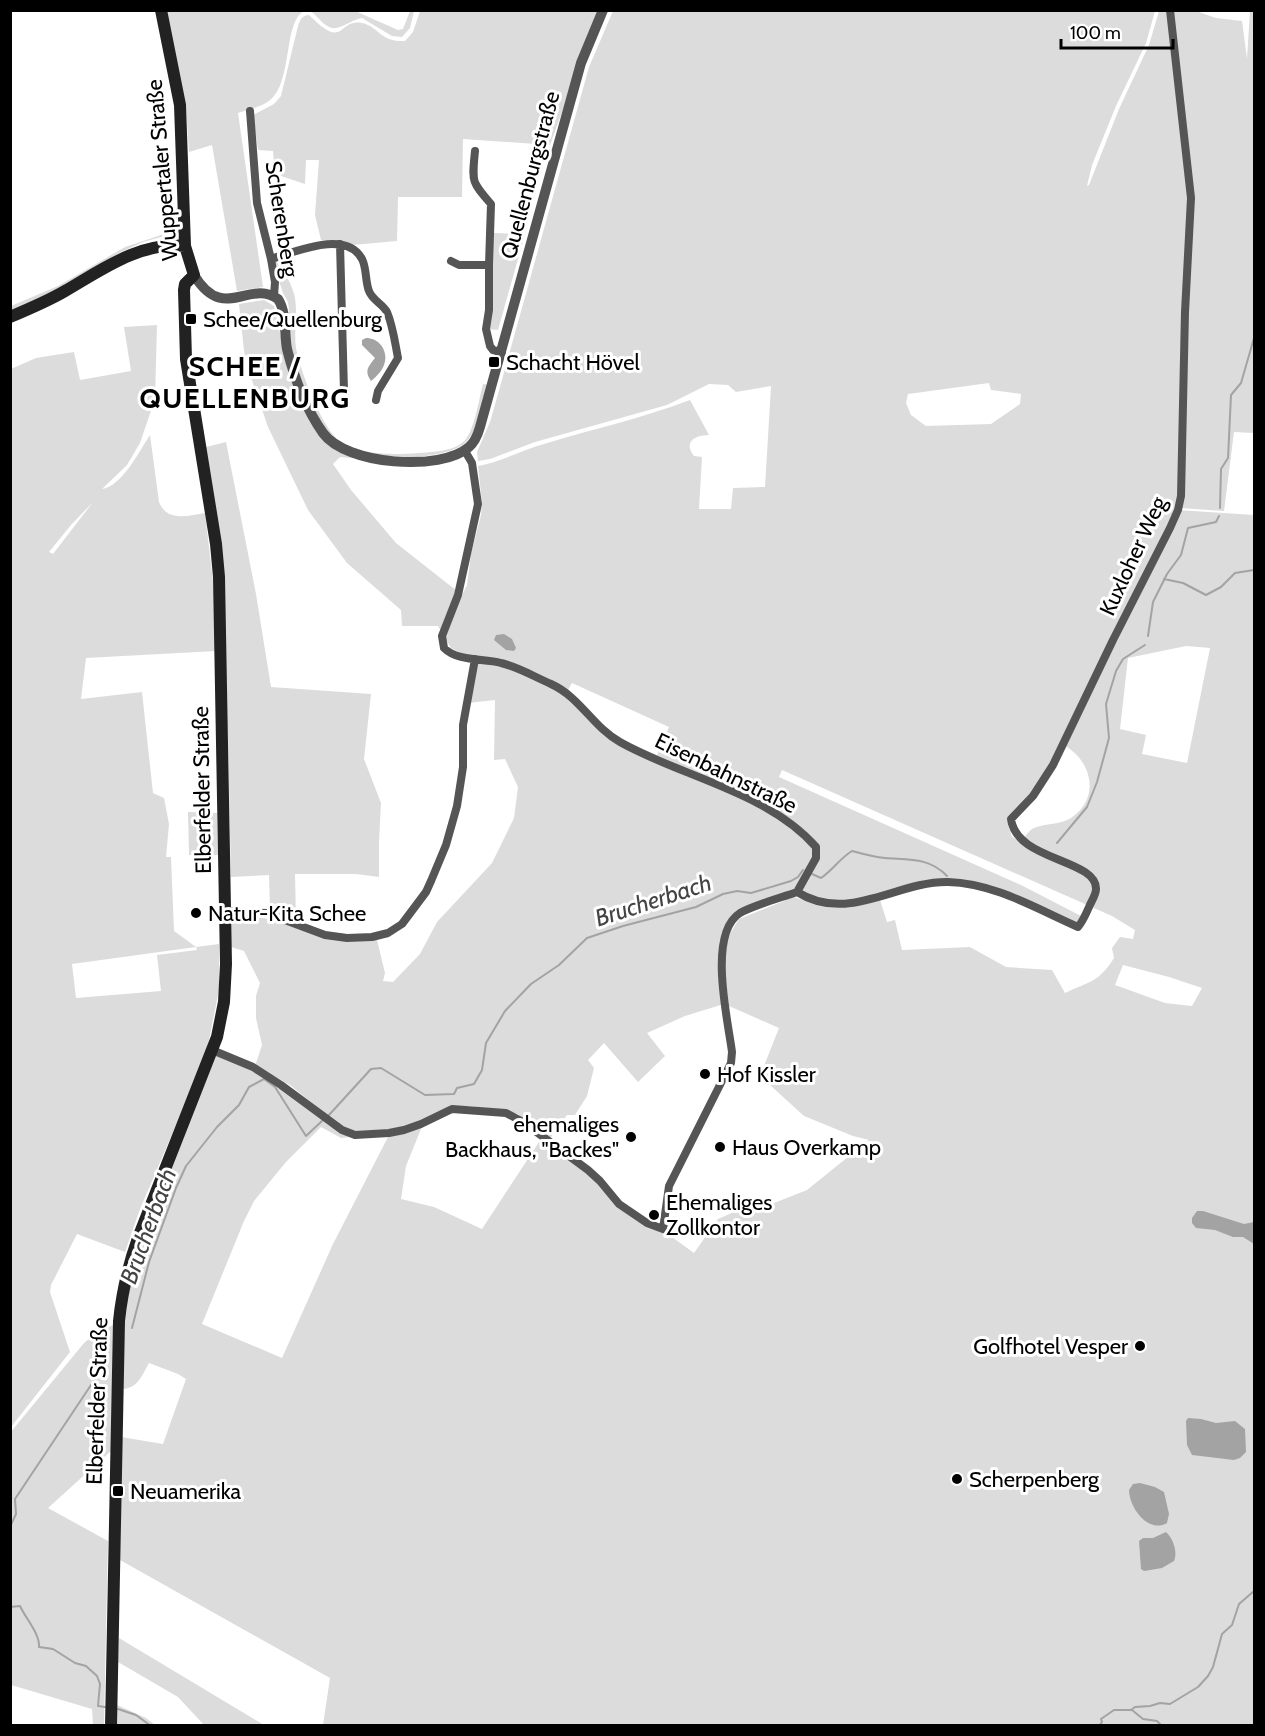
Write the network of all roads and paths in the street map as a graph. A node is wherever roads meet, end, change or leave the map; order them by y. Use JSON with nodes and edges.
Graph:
{"nodes":[{"id":1,"x":161,"y":10,"type":"edge"},
{"id":2,"x":603,"y":10,"type":"edge"},
{"id":3,"x":1170,"y":10,"type":"edge"},
{"id":4,"x":250,"y":111,"type":"dead end"},
{"id":5,"x":475,"y":151,"type":"dead end"},
{"id":6,"x":340,"y":244,"type":"junction"},
{"id":7,"x":185,"y":246,"type":"junction"},
{"id":8,"x":271,"y":259,"type":"junction"},
{"id":9,"x":451,"y":261,"type":"dead end"},
{"id":10,"x":489,"y":266,"type":"junction"},
{"id":11,"x":194,"y":275,"type":"junction"},
{"id":12,"x":274,"y":296,"type":"junction"},
{"id":13,"x":10,"y":317,"type":"edge"},
{"id":14,"x":502,"y":352,"type":"junction"},
{"id":15,"x":344,"y":391,"type":"dead end"},
{"id":16,"x":376,"y":400,"type":"dead end"},
{"id":17,"x":460,"y":453,"type":"junction"},
{"id":18,"x":475,"y":659,"type":"junction"},
{"id":19,"x":796,"y":892,"type":"junction"},
{"id":20,"x":225,"y":911,"type":"junction"},
{"id":21,"x":212,"y":1050,"type":"junction"},
{"id":22,"x":111,"y":1725,"type":"edge"}],
"edges":[{"from":1,"to":7,"type":"main road","name":"Wuppertaler Straße"},
{"from":2,"to":14,"type":"street","name":"Quellenburgstraße"},
{"from":3,"to":19,"type":"street","name":"Kuxloher Weg"},
{"from":4,"to":8,"type":"street","name":"Scherenberg"},
{"from":5,"to":10,"type":"street","name":"Quellenburgstraße"},
{"from":6,"to":8,"type":"street"},
{"from":6,"to":15,"type":"street"},
{"from":6,"to":16,"type":"street"},
{"from":7,"to":11,"type":"main road","name":"Wuppertaler Straße"},
{"from":7,"to":13,"type":"main road"},
{"from":8,"to":12,"type":"street","name":"Scherenberg"},
{"from":9,"to":10,"type":"street","name":"Quellenburgstraße"},
{"from":10,"to":14,"type":"street","name":"Quellenburgstraße"},
{"from":11,"to":12,"type":"street","name":"Wuppertaler Straße"},
{"from":11,"to":20,"type":"main road","name":"Elberfelder Straße"},
{"from":12,"to":17,"type":"street"},
{"from":14,"to":17,"type":"street","name":"Quellenburgstraße"},
{"from":17,"to":18,"type":"street"},
{"from":18,"to":19,"type":"street","name":"Eisenbahnstraße"},
{"from":18,"to":20,"type":"street"},
{"from":19,"to":21,"type":"street"},
{"from":20,"to":21,"type":"main road","name":"Elberfelder Straße"},
{"from":21,"to":22,"type":"main road","name":"Elberfelder Straße"}]}
